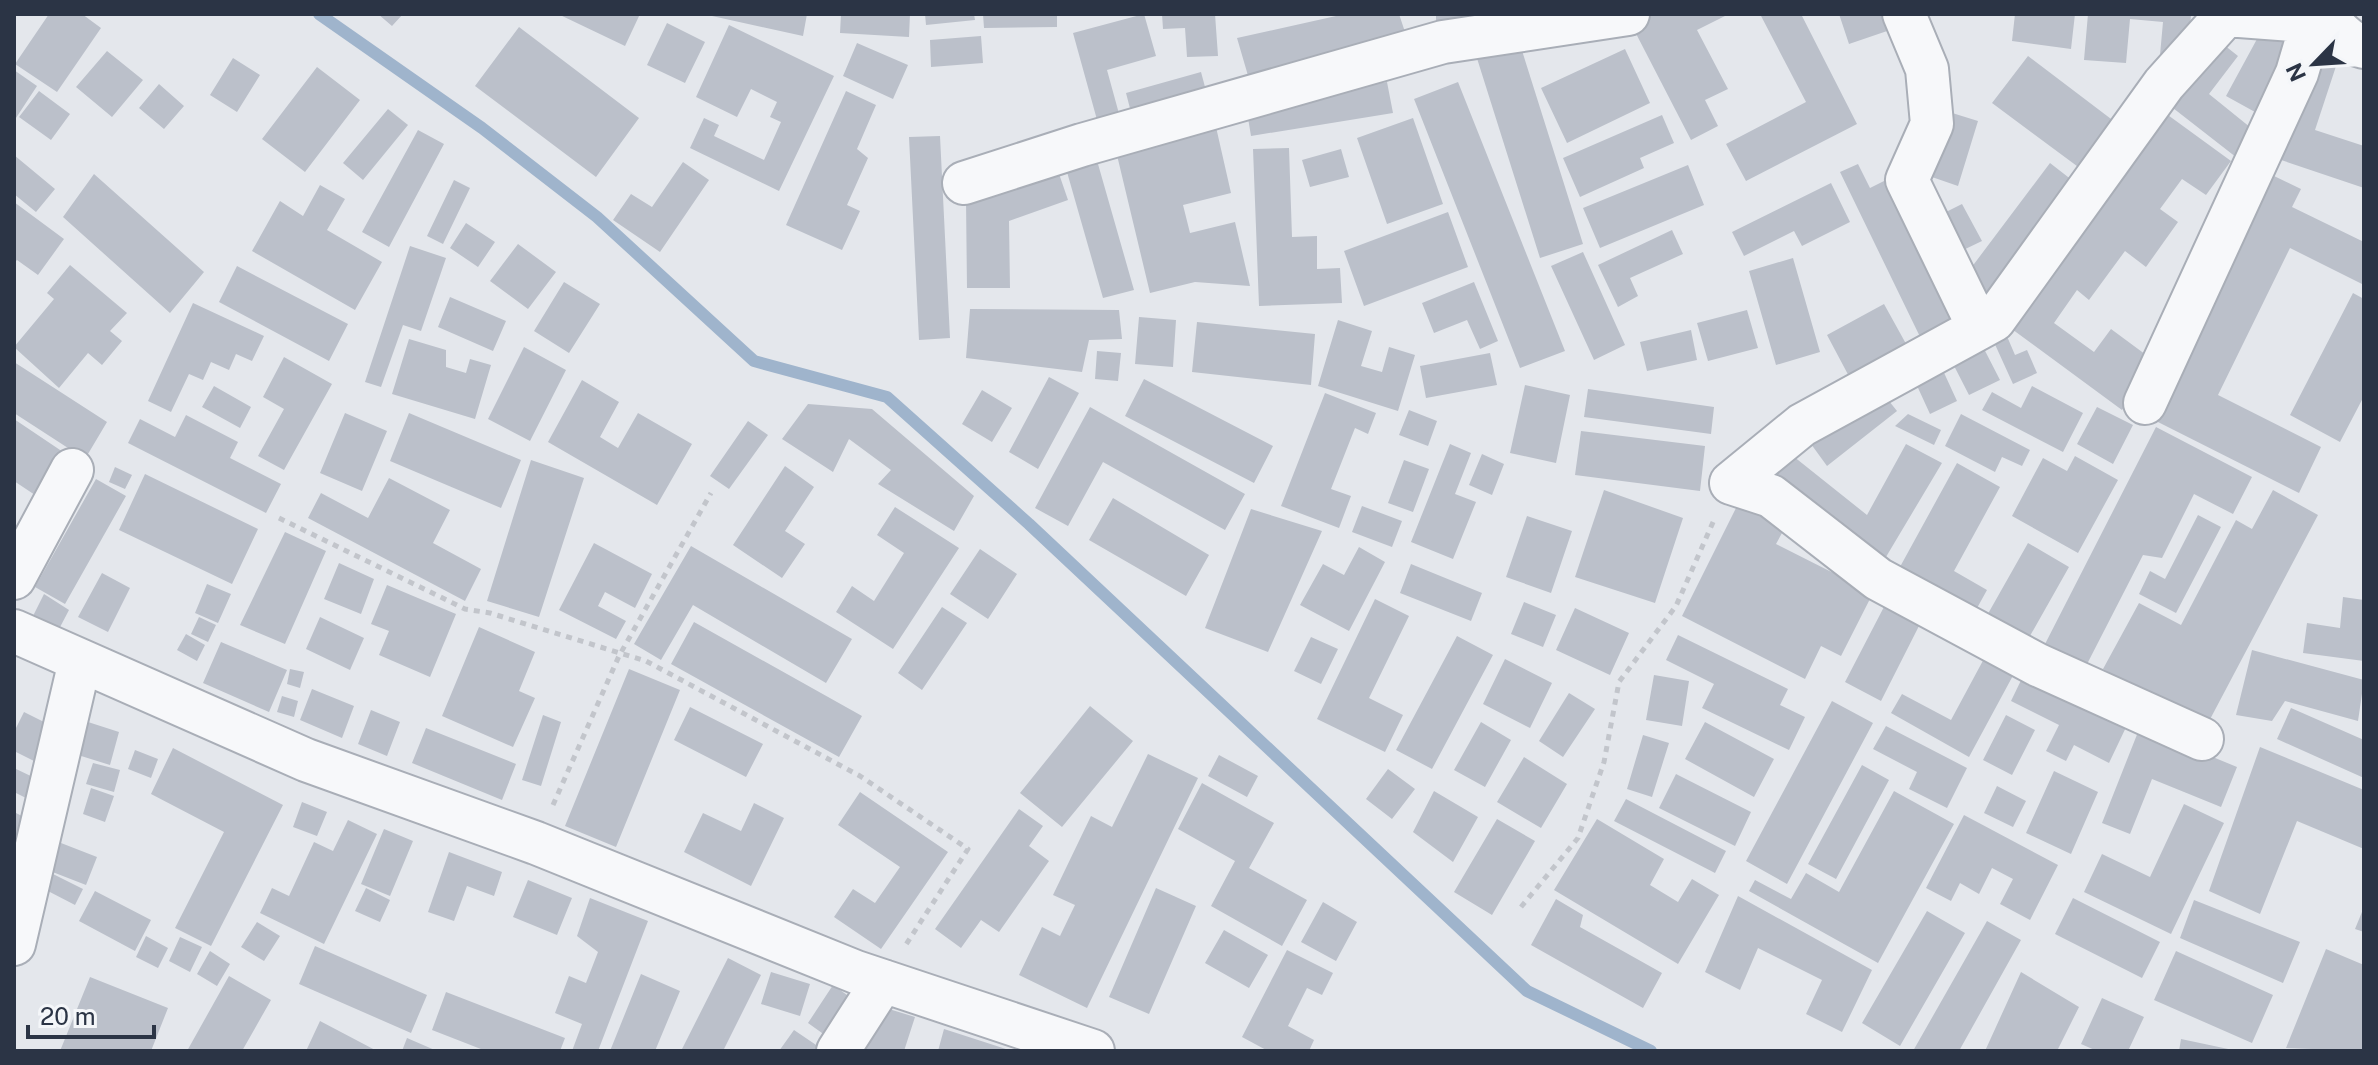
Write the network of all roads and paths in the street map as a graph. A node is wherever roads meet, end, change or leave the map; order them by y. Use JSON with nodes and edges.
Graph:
{"nodes":[{"id":1,"x":1628,"y":14,"type":"edge"},
{"id":2,"x":1904,"y":14,"type":"edge"},
{"id":3,"x":2334,"y":26,"type":"edge"},
{"id":4,"x":1416,"y":32,"type":"edge"},
{"id":5,"x":964,"y":183,"type":"dead end"},
{"id":6,"x":1979,"y":328,"type":"junction"},
{"id":7,"x":2145,"y":403,"type":"dead end"},
{"id":8,"x":72,"y":470,"type":"dead end"},
{"id":9,"x":1731,"y":483,"type":"junction"},
{"id":10,"x":711,"y":493,"type":"dead end"},
{"id":11,"x":279,"y":518,"type":"dead end"},
{"id":12,"x":14,"y":578,"type":"edge"},
{"id":13,"x":14,"y":631,"type":"edge"},
{"id":14,"x":619,"y":656,"type":"junction"},
{"id":15,"x":80,"y":661,"type":"junction"},
{"id":16,"x":2202,"y":739,"type":"dead end"},
{"id":17,"x":536,"y":843,"type":"junction"},
{"id":18,"x":1521,"y":907,"type":"dead end"},
{"id":19,"x":14,"y":944,"type":"edge"},
{"id":20,"x":883,"y":981,"type":"junction"},
{"id":21,"x":838,"y":1051,"type":"edge"},
{"id":22,"x":1093,"y":1051,"type":"edge"}],
"edges":[{"from":1,"to":4,"type":"street"},
{"from":2,"to":6,"type":"street"},
{"from":3,"to":6,"type":"street"},
{"from":3,"to":7,"type":"street"},
{"from":4,"to":5,"type":"street"},
{"from":6,"to":9,"type":"street"},
{"from":8,"to":12,"type":"street"},
{"from":9,"to":16,"type":"street"},
{"from":9,"to":18,"type":"path"},
{"from":10,"to":14,"type":"path"},
{"from":11,"to":14,"type":"path"},
{"from":13,"to":15,"type":"street"},
{"from":14,"to":17,"type":"path"},
{"from":14,"to":20,"type":"path"},
{"from":15,"to":17,"type":"street"},
{"from":15,"to":19,"type":"street"},
{"from":17,"to":20,"type":"street"},
{"from":20,"to":21,"type":"street"},
{"from":20,"to":22,"type":"street"}]}
